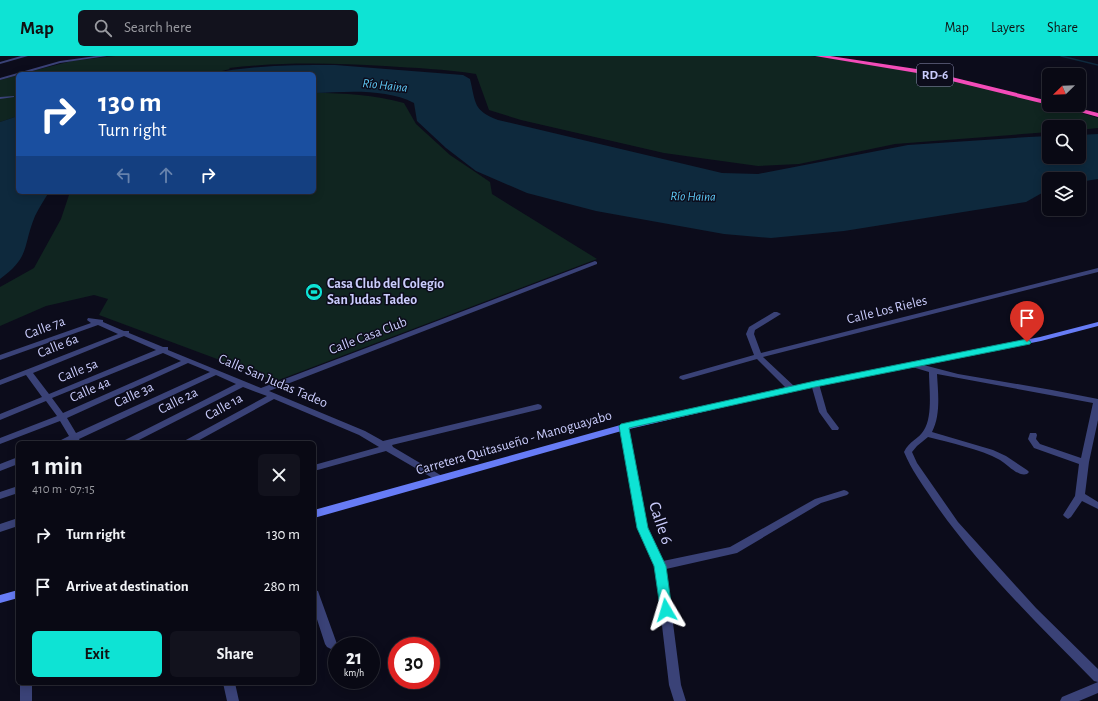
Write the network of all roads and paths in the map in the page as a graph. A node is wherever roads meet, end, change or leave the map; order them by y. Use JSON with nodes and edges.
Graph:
{"nodes":[{"id":1,"x":26,"y":56,"type":"edge"},
{"id":2,"x":105,"y":56,"type":"edge"},
{"id":3,"x":818,"y":56,"type":"edge"},
{"id":4,"x":842,"y":56,"type":"edge"},
{"id":5,"x":0,"y":63,"type":"edge"},
{"id":6,"x":21,"y":72,"type":"edge"},
{"id":7,"x":7,"y":73,"type":"dead end"},
{"id":8,"x":16,"y":73,"type":"edge"},
{"id":9,"x":13,"y":74,"type":"junction"},
{"id":10,"x":0,"y":79,"type":"edge"},
{"id":11,"x":1042,"y":96,"type":"edge"},
{"id":12,"x":12,"y":97,"type":"dead end"},
{"id":13,"x":0,"y":98,"type":"edge"},
{"id":14,"x":1042,"y":101,"type":"edge"},
{"id":15,"x":1086,"y":106,"type":"edge"},
{"id":16,"x":1098,"y":109,"type":"edge"},
{"id":17,"x":1086,"y":112,"type":"edge"},
{"id":18,"x":1098,"y":115,"type":"edge"},
{"id":19,"x":595,"y":263,"type":"dead end"},
{"id":20,"x":1098,"y":270,"type":"edge"},
{"id":21,"x":777,"y":314,"type":"dead end"},
{"id":22,"x":96,"y":321,"type":"joint"},
{"id":23,"x":1098,"y":324,"type":"edge"},
{"id":24,"x":126,"y":333,"type":"junction"},
{"id":25,"x":165,"y":349,"type":"junction"},
{"id":26,"x":758,"y":356,"type":"junction"},
{"id":27,"x":0,"y":358,"type":"edge"},
{"id":28,"x":189,"y":360,"type":"junction"},
{"id":29,"x":912,"y":364,"type":"junction"},
{"id":30,"x":933,"y":371,"type":"junction"},
{"id":31,"x":28,"y":372,"type":"junction"},
{"id":32,"x":217,"y":372,"type":"junction"},
{"id":33,"x":683,"y":378,"type":"dead end"},
{"id":34,"x":0,"y":383,"type":"edge"},
{"id":35,"x":244,"y":383,"type":"junction"},
{"id":36,"x":815,"y":384,"type":"junction"},
{"id":37,"x":792,"y":389,"type":"junction"},
{"id":38,"x":262,"y":391,"type":"junction"},
{"id":39,"x":274,"y":396,"type":"junction"},
{"id":40,"x":48,"y":398,"type":"junction"},
{"id":41,"x":1097,"y":402,"type":"edge"},
{"id":42,"x":538,"y":407,"type":"dead end"},
{"id":43,"x":0,"y":416,"type":"edge"},
{"id":44,"x":62,"y":417,"type":"junction"},
{"id":45,"x":624,"y":426,"type":"junction"},
{"id":46,"x":835,"y":428,"type":"dead end"},
{"id":47,"x":926,"y":433,"type":"junction"},
{"id":48,"x":1033,"y":435,"type":"dead end"},
{"id":49,"x":0,"y":441,"type":"edge"},
{"id":50,"x":75,"y":441,"type":"edge"},
{"id":51,"x":130,"y":441,"type":"edge"},
{"id":52,"x":192,"y":441,"type":"edge"},
{"id":53,"x":387,"y":446,"type":"junction"},
{"id":54,"x":16,"y":461,"type":"edge"},
{"id":55,"x":1084,"y":462,"type":"junction"},
{"id":56,"x":316,"y":467,"type":"edge"},
{"id":57,"x":0,"y":468,"type":"edge"},
{"id":58,"x":1024,"y":472,"type":"dead end"},
{"id":59,"x":439,"y":478,"type":"junction"},
{"id":60,"x":16,"y":490,"type":"edge"},
{"id":61,"x":844,"y":493,"type":"dead end"},
{"id":62,"x":0,"y":496,"type":"edge"},
{"id":63,"x":1080,"y":496,"type":"junction"},
{"id":64,"x":1098,"y":506,"type":"edge"},
{"id":65,"x":316,"y":513,"type":"edge"},
{"id":66,"x":1068,"y":515,"type":"dead end"},
{"id":67,"x":16,"y":523,"type":"edge"},
{"id":68,"x":0,"y":528,"type":"edge"},
{"id":69,"x":660,"y":566,"type":"junction"},
{"id":70,"x":16,"y":595,"type":"edge"},
{"id":71,"x":0,"y":599,"type":"edge"},
{"id":72,"x":316,"y":600,"type":"edge"},
{"id":73,"x":329,"y":637,"type":"edge"},
{"id":74,"x":1098,"y":677,"type":"edge"},
{"id":75,"x":26,"y":685,"type":"edge"},
{"id":76,"x":229,"y":685,"type":"edge"},
{"id":77,"x":1098,"y":688,"type":"edge"},
{"id":78,"x":26,"y":701,"type":"edge"},
{"id":79,"x":233,"y":701,"type":"edge"},
{"id":80,"x":680,"y":701,"type":"edge"},
{"id":81,"x":1066,"y":701,"type":"edge"}],
"edges":[{"from":1,"to":5,"type":"street"},
{"from":2,"to":6,"type":"street"},
{"from":3,"to":14,"type":"highway","number":"RD-6"},
{"from":4,"to":11,"type":"highway","number":"RD-6"},
{"from":7,"to":9,"type":"street"},
{"from":8,"to":9,"type":"street"},
{"from":9,"to":10,"type":"street"},
{"from":12,"to":13,"type":"street"},
{"from":15,"to":16,"type":"highway"},
{"from":17,"to":18,"type":"highway"},
{"from":19,"to":38,"type":"street","name":"Calle Casa Club"},
{"from":20,"to":26,"type":"street","name":"Calle Los Rieles"},
{"from":21,"to":26,"type":"street"},
{"from":22,"to":24,"type":"street","name":"Calle San Judas Tadeo"},
{"from":22,"to":27,"type":"street","name":"Calle 7a"},
{"from":23,"to":29,"type":"street","name":"Carretera Quitasueño - Manoguayabo"},
{"from":24,"to":25,"type":"street","name":"Calle San Judas Tadeo"},
{"from":24,"to":31,"type":"street","name":"Calle 6a"},
{"from":25,"to":28,"type":"street","name":"Calle San Judas Tadeo"},
{"from":25,"to":40,"type":"street","name":"Calle 5a"},
{"from":26,"to":33,"type":"street","name":"Calle Los Rieles"},
{"from":26,"to":37,"type":"street"},
{"from":28,"to":32,"type":"street","name":"Calle San Judas Tadeo"},
{"from":28,"to":44,"type":"street","name":"Calle 4a"},
{"from":29,"to":30,"type":"street"},
{"from":29,"to":36,"type":"street","name":"Carretera Quitasueño - Manoguayabo"},
{"from":30,"to":41,"type":"street"},
{"from":30,"to":47,"type":"street"},
{"from":31,"to":34,"type":"street","name":"Calle 6a"},
{"from":31,"to":40,"type":"street"},
{"from":32,"to":35,"type":"street","name":"Calle San Judas Tadeo"},
{"from":32,"to":50,"type":"street","name":"Calle 3a"},
{"from":35,"to":38,"type":"street","name":"Calle San Judas Tadeo"},
{"from":35,"to":51,"type":"street","name":"Calle 2a"},
{"from":36,"to":37,"type":"street","name":"Carretera Quitasueño - Manoguayabo"},
{"from":36,"to":46,"type":"street"},
{"from":37,"to":45,"type":"street","name":"Carretera Quitasueño - Manoguayabo"},
{"from":38,"to":39,"type":"street","name":"Calle San Judas Tadeo"},
{"from":39,"to":52,"type":"street","name":"Calle 1a"},
{"from":39,"to":53,"type":"street","name":"Calle San Judas Tadeo"},
{"from":40,"to":43,"type":"street","name":"Calle 5a"},
{"from":40,"to":44,"type":"street"},
{"from":41,"to":55,"type":"street"},
{"from":42,"to":53,"type":"street"},
{"from":44,"to":49,"type":"street","name":"Calle 4a"},
{"from":44,"to":50,"type":"street"},
{"from":45,"to":59,"type":"street","name":"Carretera Quitasueño - Manoguayabo"},
{"from":45,"to":69,"type":"street","name":"Calle 6"},
{"from":47,"to":58,"type":"street"},
{"from":47,"to":74,"type":"street"},
{"from":48,"to":55,"type":"street"},
{"from":53,"to":56,"type":"street"},
{"from":53,"to":59,"type":"street","name":"Calle San Judas Tadeo"},
{"from":54,"to":57,"type":"street"},
{"from":55,"to":63,"type":"street"},
{"from":59,"to":65,"type":"street","name":"Carretera Quitasueño - Manoguayabo"},
{"from":60,"to":62,"type":"street"},
{"from":61,"to":69,"type":"street"},
{"from":63,"to":64,"type":"street"},
{"from":63,"to":66,"type":"street"},
{"from":67,"to":68,"type":"street"},
{"from":69,"to":80,"type":"street","name":"Calle 6"},
{"from":70,"to":71,"type":"street"},
{"from":72,"to":73,"type":"street"},
{"from":75,"to":78,"type":"street"},
{"from":76,"to":79,"type":"street"},
{"from":77,"to":81,"type":"street"}]}
